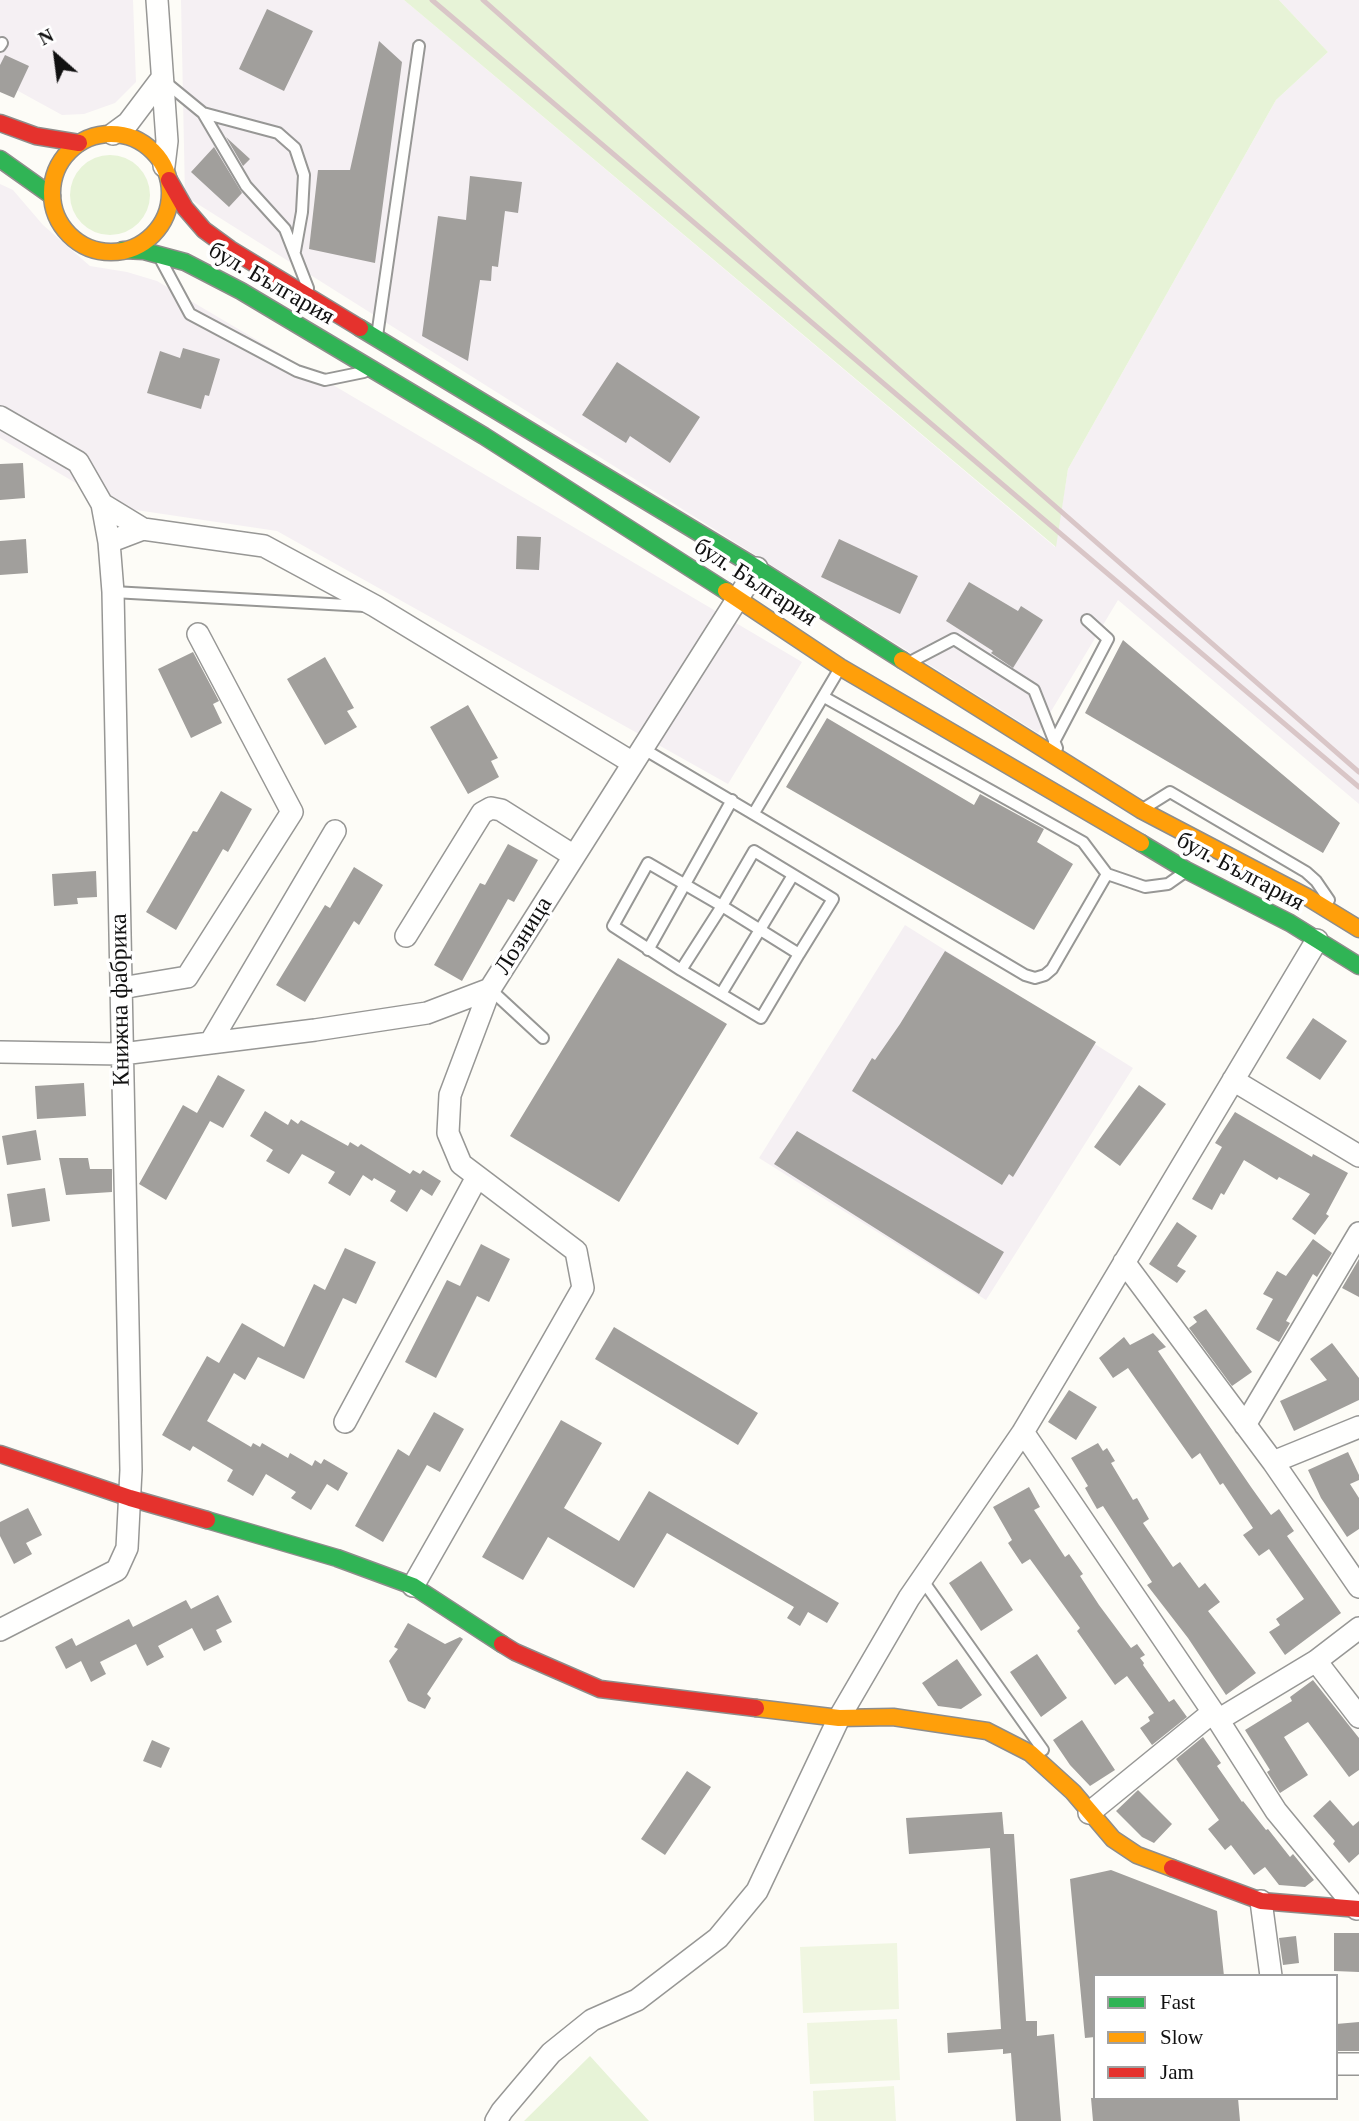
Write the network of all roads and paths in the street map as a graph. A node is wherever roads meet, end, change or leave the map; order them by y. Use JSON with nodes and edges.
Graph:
{"nodes":[{"id":1,"x":157,"y":0,"type":"edge"},
{"id":2,"x":419,"y":46,"type":"dead end"},
{"id":3,"x":163,"y":79,"type":"junction"},
{"id":4,"x":203,"y":113,"type":"junction"},
{"id":5,"x":0,"y":122,"type":"edge"},
{"id":6,"x":113,"y":134,"type":"junction"},
{"id":7,"x":79,"y":143,"type":"junction"},
{"id":8,"x":0,"y":159,"type":"edge"},
{"id":9,"x":166,"y":173,"type":"junction"},
{"id":10,"x":52,"y":196,"type":"junction"},
{"id":11,"x":123,"y":250,"type":"junction"},
{"id":12,"x":295,"y":253,"type":"junction"},
{"id":13,"x":158,"y":254,"type":"junction"},
{"id":14,"x":313,"y":300,"type":"junction"},
{"id":15,"x":377,"y":338,"type":"junction"},
{"id":16,"x":374,"y":370,"type":"junction"},
{"id":17,"x":0,"y":417,"type":"edge"},
{"id":18,"x":102,"y":504,"type":"junction"},
{"id":19,"x":143,"y":529,"type":"junction"},
{"id":20,"x":109,"y":542,"type":"junction"},
{"id":21,"x":757,"y":568,"type":"junction"},
{"id":22,"x":113,"y":593,"type":"junction"},
{"id":23,"x":737,"y":598,"type":"junction"},
{"id":24,"x":375,"y":606,"type":"junction"},
{"id":25,"x":1087,"y":620,"type":"dead end"},
{"id":26,"x":198,"y":634,"type":"dead end"},
{"id":27,"x":907,"y":663,"type":"junction"},
{"id":28,"x":840,"y":667,"type":"junction"},
{"id":29,"x":824,"y":696,"type":"junction"},
{"id":30,"x":1054,"y":742,"type":"junction"},
{"id":31,"x":638,"y":756,"type":"junction"},
{"id":32,"x":1062,"y":760,"type":"junction"},
{"id":33,"x":732,"y":800,"type":"junction"},
{"id":34,"x":1141,"y":810,"type":"junction"},
{"id":35,"x":754,"y":813,"type":"junction"},
{"id":36,"x":335,"y":831,"type":"dead end"},
{"id":37,"x":574,"y":856,"type":"junction"},
{"id":38,"x":1186,"y":870,"type":"junction"},
{"id":39,"x":1107,"y":874,"type":"junction"},
{"id":40,"x":793,"y":875,"type":"junction"},
{"id":41,"x":685,"y":884,"type":"junction"},
{"id":42,"x":722,"y":906,"type":"junction"},
{"id":43,"x":1343,"y":919,"type":"junction"},
{"id":44,"x":1359,"y":929,"type":"edge"},
{"id":45,"x":760,"y":930,"type":"junction"},
{"id":46,"x":407,"y":936,"type":"dead end"},
{"id":47,"x":1317,"y":940,"type":"junction"},
{"id":48,"x":648,"y":950,"type":"junction"},
{"id":49,"x":799,"y":954,"type":"junction"},
{"id":50,"x":1359,"y":966,"type":"edge"},
{"id":51,"x":681,"y":970,"type":"junction"},
{"id":52,"x":121,"y":988,"type":"junction"},
{"id":53,"x":490,"y":989,"type":"junction"},
{"id":54,"x":721,"y":994,"type":"junction"},
{"id":55,"x":542,"y":1038,"type":"dead end"},
{"id":56,"x":210,"y":1043,"type":"junction"},
{"id":57,"x":0,"y":1052,"type":"edge"},
{"id":58,"x":122,"y":1054,"type":"junction"},
{"id":59,"x":1233,"y":1080,"type":"junction"},
{"id":60,"x":1359,"y":1156,"type":"edge"},
{"id":61,"x":477,"y":1177,"type":"junction"},
{"id":62,"x":1359,"y":1233,"type":"edge"},
{"id":63,"x":1124,"y":1262,"type":"junction"},
{"id":64,"x":345,"y":1422,"type":"dead end"},
{"id":65,"x":1245,"y":1424,"type":"junction"},
{"id":66,"x":1359,"y":1427,"type":"edge"},
{"id":67,"x":1023,"y":1432,"type":"junction"},
{"id":68,"x":0,"y":1454,"type":"edge"},
{"id":69,"x":1273,"y":1462,"type":"junction"},
{"id":70,"x":131,"y":1498,"type":"junction"},
{"id":71,"x":921,"y":1578,"type":"junction"},
{"id":72,"x":413,"y":1586,"type":"junction"},
{"id":73,"x":1359,"y":1587,"type":"edge"},
{"id":74,"x":1359,"y":1628,"type":"edge"},
{"id":75,"x":0,"y":1630,"type":"edge"},
{"id":76,"x":1316,"y":1661,"type":"junction"},
{"id":77,"x":1216,"y":1716,"type":"junction"},
{"id":78,"x":1359,"y":1717,"type":"edge"},
{"id":79,"x":839,"y":1718,"type":"junction"},
{"id":80,"x":1073,"y":1792,"type":"junction"},
{"id":81,"x":1088,"y":1814,"type":"junction"},
{"id":82,"x":1261,"y":1901,"type":"junction"},
{"id":83,"x":1358,"y":1909,"type":"edge"},
{"id":84,"x":1271,"y":1974,"type":"edge"},
{"id":85,"x":1338,"y":2064,"type":"edge"},
{"id":86,"x":1359,"y":2064,"type":"edge"},
{"id":87,"x":496,"y":2121,"type":"edge"}],
"edges":[{"from":1,"to":3,"type":"street"},
{"from":2,"to":15,"type":"lane"},
{"from":3,"to":4,"type":"lane"},
{"from":3,"to":6,"type":"street"},
{"from":3,"to":9,"type":"street"},
{"from":4,"to":12,"type":"lane"},
{"from":4,"to":12,"type":"lane"},
{"from":5,"to":7,"type":"main road"},
{"from":6,"to":7,"type":"main road"},
{"from":6,"to":9,"type":"main road"},
{"from":7,"to":10,"type":"main road"},
{"from":8,"to":10,"type":"main road"},
{"from":9,"to":11,"type":"main road"},
{"from":9,"to":14,"type":"main road","name":"бул. България"},
{"from":10,"to":11,"type":"main road"},
{"from":11,"to":13,"type":"main road","name":"бул. България"},
{"from":12,"to":14,"type":"lane"},
{"from":13,"to":16,"type":"main road","name":"бул. България"},
{"from":13,"to":16,"type":"lane"},
{"from":14,"to":15,"type":"main road","name":"бул. България"},
{"from":15,"to":21,"type":"main road","name":"бул. България"},
{"from":16,"to":23,"type":"main road","name":"бул. България"},
{"from":17,"to":18,"type":"street"},
{"from":18,"to":19,"type":"street"},
{"from":18,"to":20,"type":"street","name":"Книжна фабрика"},
{"from":19,"to":20,"type":"street"},
{"from":19,"to":24,"type":"street"},
{"from":20,"to":22,"type":"street","name":"Книжна фабрика"},
{"from":21,"to":23,"type":"street","name":"Лозница"},
{"from":21,"to":27,"type":"main road","name":"бул. България"},
{"from":22,"to":24,"type":"lane"},
{"from":22,"to":52,"type":"street","name":"Книжна фабрика"},
{"from":23,"to":28,"type":"main road","name":"бул. България"},
{"from":23,"to":31,"type":"street","name":"Лозница"},
{"from":24,"to":31,"type":"street"},
{"from":25,"to":30,"type":"lane"},
{"from":26,"to":52,"type":"street"},
{"from":27,"to":30,"type":"lane"},
{"from":27,"to":32,"type":"main road","name":"бул. България"},
{"from":28,"to":29,"type":"lane"},
{"from":28,"to":38,"type":"main road","name":"бул. България"},
{"from":29,"to":35,"type":"lane"},
{"from":29,"to":39,"type":"lane"},
{"from":30,"to":32,"type":"lane"},
{"from":31,"to":33,"type":"lane"},
{"from":31,"to":37,"type":"street","name":"Лозница"},
{"from":32,"to":34,"type":"main road","name":"бул. България"},
{"from":33,"to":35,"type":"lane"},
{"from":33,"to":41,"type":"lane"},
{"from":34,"to":43,"type":"main road","name":"бул. България"},
{"from":34,"to":43,"type":"lane"},
{"from":35,"to":39,"type":"lane"},
{"from":36,"to":56,"type":"street"},
{"from":37,"to":46,"type":"street"},
{"from":37,"to":53,"type":"street","name":"Лозница"},
{"from":38,"to":39,"type":"lane"},
{"from":38,"to":47,"type":"main road","name":"бул. България"},
{"from":40,"to":42,"type":"lane"},
{"from":40,"to":45,"type":"lane"},
{"from":40,"to":49,"type":"lane"},
{"from":41,"to":42,"type":"lane"},
{"from":41,"to":48,"type":"lane"},
{"from":41,"to":48,"type":"lane"},
{"from":42,"to":45,"type":"lane"},
{"from":42,"to":51,"type":"lane"},
{"from":43,"to":44,"type":"main road","name":"бул. България"},
{"from":45,"to":49,"type":"lane"},
{"from":45,"to":54,"type":"lane"},
{"from":47,"to":50,"type":"main road","name":"бул. България"},
{"from":47,"to":59,"type":"street"},
{"from":48,"to":51,"type":"lane"},
{"from":49,"to":54,"type":"lane"},
{"from":51,"to":54,"type":"lane"},
{"from":52,"to":58,"type":"street","name":"Книжна фабрика"},
{"from":53,"to":55,"type":"lane"},
{"from":53,"to":56,"type":"street","name":"Лозница"},
{"from":53,"to":61,"type":"street"},
{"from":56,"to":58,"type":"street","name":"Лозница"},
{"from":57,"to":58,"type":"street","name":"Лозница"},
{"from":58,"to":70,"type":"street","name":"Книжна фабрика"},
{"from":59,"to":60,"type":"street"},
{"from":59,"to":63,"type":"street"},
{"from":61,"to":64,"type":"street"},
{"from":61,"to":72,"type":"street"},
{"from":62,"to":65,"type":"street"},
{"from":63,"to":65,"type":"street"},
{"from":63,"to":67,"type":"street"},
{"from":65,"to":69,"type":"street"},
{"from":66,"to":69,"type":"street"},
{"from":67,"to":71,"type":"street"},
{"from":67,"to":77,"type":"street"},
{"from":68,"to":70,"type":"main road"},
{"from":69,"to":73,"type":"street"},
{"from":70,"to":72,"type":"main road"},
{"from":70,"to":75,"type":"street","name":"Книжна фабрика"},
{"from":71,"to":79,"type":"street"},
{"from":71,"to":80,"type":"lane"},
{"from":72,"to":79,"type":"main road"},
{"from":74,"to":76,"type":"street"},
{"from":76,"to":77,"type":"street"},
{"from":76,"to":78,"type":"street"},
{"from":77,"to":81,"type":"street"},
{"from":77,"to":83,"type":"street"},
{"from":79,"to":80,"type":"main road"},
{"from":79,"to":87,"type":"street"},
{"from":80,"to":81,"type":"main road"},
{"from":81,"to":82,"type":"main road"},
{"from":82,"to":83,"type":"main road"},
{"from":82,"to":84,"type":"street"},
{"from":85,"to":86,"type":"street"}]}
